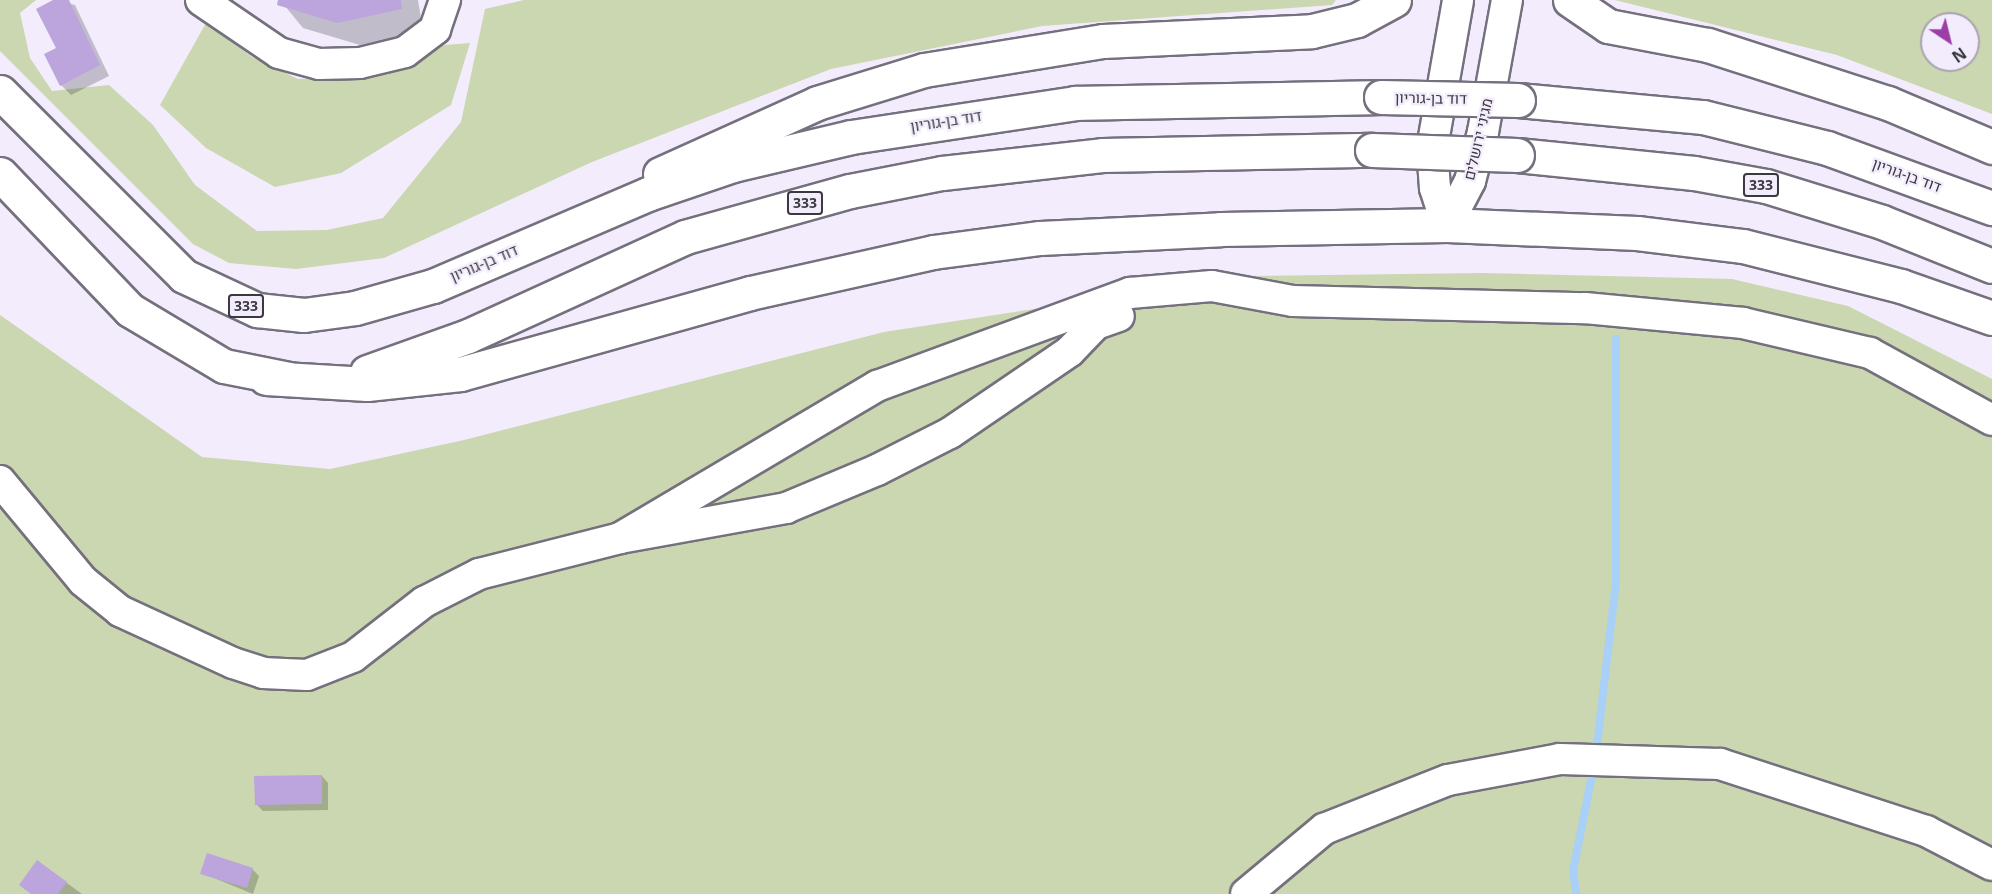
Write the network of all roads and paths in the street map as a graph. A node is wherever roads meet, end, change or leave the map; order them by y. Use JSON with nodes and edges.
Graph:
{"nodes":[{"id":1,"x":201,"y":0,"type":"edge"},
{"id":2,"x":445,"y":0,"type":"edge"},
{"id":3,"x":1394,"y":0,"type":"edge"},
{"id":4,"x":1458,"y":0,"type":"edge"},
{"id":5,"x":1507,"y":0,"type":"edge"},
{"id":6,"x":1570,"y":0,"type":"edge"},
{"id":7,"x":0,"y":92,"type":"edge"},
{"id":8,"x":1992,"y":147,"type":"edge"},
{"id":9,"x":0,"y":174,"type":"edge"},
{"id":10,"x":1992,"y":207,"type":"edge"},
{"id":11,"x":1447,"y":225,"type":"junction"},
{"id":12,"x":559,"y":231,"type":"junction"},
{"id":13,"x":1992,"y":266,"type":"edge"},
{"id":14,"x":1119,"y":316,"type":"dead end"},
{"id":15,"x":1992,"y":318,"type":"edge"},
{"id":16,"x":266,"y":378,"type":"junction"},
{"id":17,"x":1992,"y":420,"type":"edge"},
{"id":18,"x":0,"y":481,"type":"edge"},
{"id":19,"x":620,"y":538,"type":"junction"},
{"id":20,"x":1992,"y":866,"type":"edge"},
{"id":21,"x":1246,"y":894,"type":"edge"}],
"edges":[{"from":1,"to":2,"type":"street"},
{"from":3,"to":12,"type":"main road"},
{"from":4,"to":11,"type":"street"},
{"from":5,"to":11,"type":"street","name":"מגיני ירושלים"},
{"from":6,"to":8,"type":"main road"},
{"from":7,"to":12,"type":"main road","name":"דוד בן-גוריון","number":"333"},
{"from":9,"to":16,"type":"main road","number":"333"},
{"from":10,"to":12,"type":"main road","name":"דוד בן-גוריון","number":"333","bridge":true},
{"from":11,"to":15,"type":"main road"},
{"from":11,"to":16,"type":"main road"},
{"from":13,"to":16,"type":"main road","number":"333","bridge":true},
{"from":14,"to":19,"type":"street"},
{"from":17,"to":19,"type":"street"},
{"from":18,"to":19,"type":"street"},
{"from":20,"to":21,"type":"street"}]}
